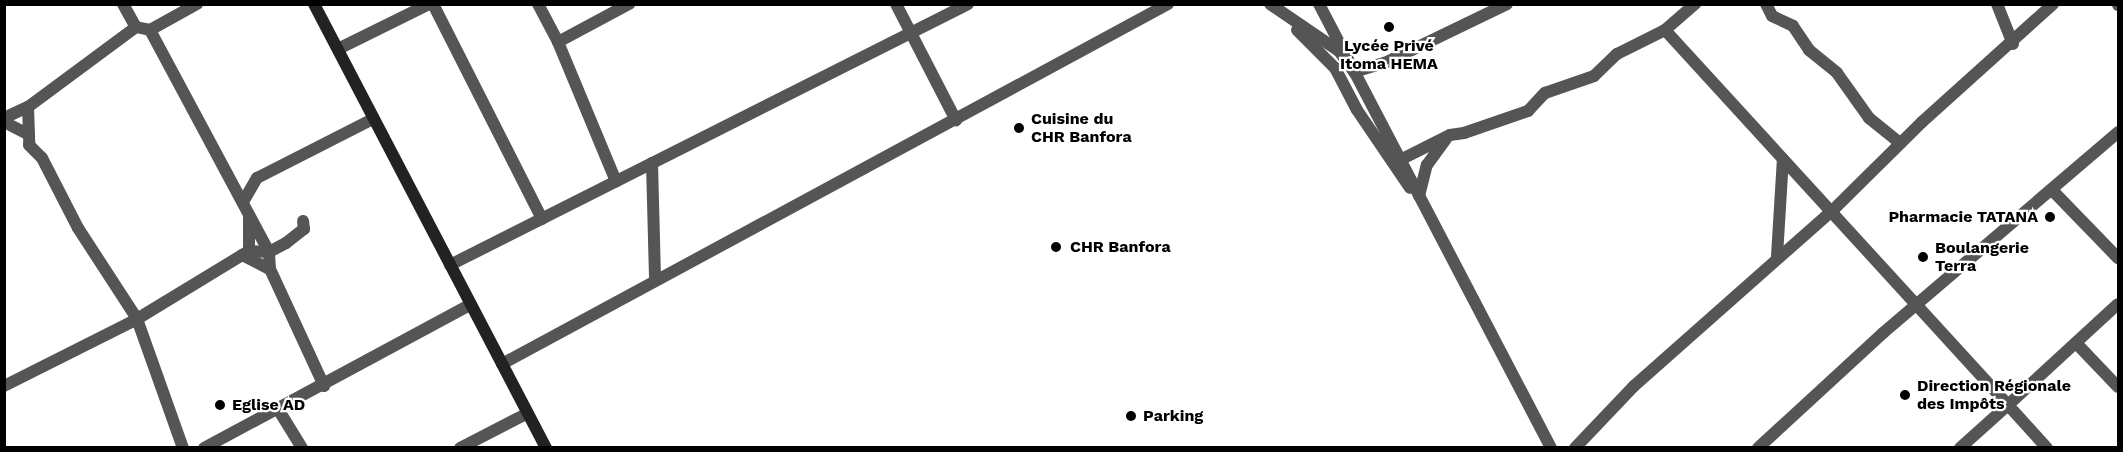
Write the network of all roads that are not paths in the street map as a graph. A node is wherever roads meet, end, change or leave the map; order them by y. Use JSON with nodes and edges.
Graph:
{"nodes":[{"id":1,"x":123,"y":4,"type":"edge"},
{"id":2,"x":197,"y":4,"type":"edge"},
{"id":3,"x":314,"y":4,"type":"edge"},
{"id":4,"x":431,"y":4,"type":"edge"},
{"id":5,"x":537,"y":4,"type":"edge"},
{"id":6,"x":629,"y":4,"type":"edge"},
{"id":7,"x":896,"y":4,"type":"edge"},
{"id":8,"x":968,"y":4,"type":"edge"},
{"id":9,"x":1168,"y":4,"type":"edge"},
{"id":10,"x":1269,"y":4,"type":"edge"},
{"id":11,"x":1319,"y":4,"type":"edge"},
{"id":12,"x":1507,"y":4,"type":"edge"},
{"id":13,"x":1695,"y":4,"type":"edge"},
{"id":14,"x":1766,"y":4,"type":"edge"},
{"id":15,"x":1997,"y":4,"type":"edge"},
{"id":16,"x":2053,"y":4,"type":"edge"},
{"id":17,"x":1291,"y":22,"type":"junction"},
{"id":18,"x":136,"y":27,"type":"junction"},
{"id":19,"x":150,"y":30,"type":"junction"},
{"id":20,"x":1665,"y":30,"type":"junction"},
{"id":21,"x":912,"y":36,"type":"junction"},
{"id":22,"x":558,"y":42,"type":"junction"},
{"id":23,"x":2013,"y":44,"type":"junction"},
{"id":24,"x":338,"y":49,"type":"junction"},
{"id":25,"x":1354,"y":72,"type":"junction"},
{"id":26,"x":28,"y":107,"type":"junction"},
{"id":27,"x":373,"y":119,"type":"junction"},
{"id":28,"x":4,"y":120,"type":"edge"},
{"id":29,"x":956,"y":120,"type":"junction"},
{"id":30,"x":2118,"y":132,"type":"edge"},
{"id":31,"x":29,"y":135,"type":"junction"},
{"id":32,"x":1450,"y":135,"type":"junction"},
{"id":33,"x":1900,"y":143,"type":"junction"},
{"id":34,"x":1783,"y":159,"type":"junction"},
{"id":35,"x":1400,"y":160,"type":"junction"},
{"id":36,"x":652,"y":163,"type":"junction"},
{"id":37,"x":257,"y":178,"type":"junction"},
{"id":38,"x":616,"y":181,"type":"junction"},
{"id":39,"x":230,"y":182,"type":"junction"},
{"id":40,"x":2052,"y":190,"type":"junction"},
{"id":41,"x":1419,"y":196,"type":"junction"},
{"id":42,"x":243,"y":202,"type":"junction"},
{"id":43,"x":1425,"y":208,"type":"junction"},
{"id":44,"x":1831,"y":212,"type":"junction"},
{"id":45,"x":249,"y":214,"type":"junction"},
{"id":46,"x":543,"y":219,"type":"junction"},
{"id":47,"x":303,"y":221,"type":"dead end"},
{"id":48,"x":268,"y":252,"type":"junction"},
{"id":49,"x":245,"y":253,"type":"junction"},
{"id":50,"x":1777,"y":256,"type":"junction"},
{"id":51,"x":2118,"y":258,"type":"edge"},
{"id":52,"x":450,"y":265,"type":"junction"},
{"id":53,"x":270,"y":269,"type":"junction"},
{"id":54,"x":655,"y":279,"type":"junction"},
{"id":55,"x":471,"y":304,"type":"junction"},
{"id":56,"x":1917,"y":304,"type":"junction"},
{"id":57,"x":2118,"y":304,"type":"edge"},
{"id":58,"x":137,"y":319,"type":"junction"},
{"id":59,"x":2076,"y":343,"type":"junction"},
{"id":60,"x":502,"y":364,"type":"junction"},
{"id":61,"x":4,"y":386,"type":"edge"},
{"id":62,"x":324,"y":386,"type":"junction"},
{"id":63,"x":2118,"y":387,"type":"edge"},
{"id":64,"x":2008,"y":405,"type":"junction"},
{"id":65,"x":278,"y":410,"type":"junction"},
{"id":66,"x":528,"y":413,"type":"junction"},
{"id":67,"x":183,"y":447,"type":"edge"},
{"id":68,"x":204,"y":447,"type":"edge"},
{"id":69,"x":302,"y":447,"type":"edge"},
{"id":70,"x":460,"y":447,"type":"edge"},
{"id":71,"x":546,"y":447,"type":"edge"},
{"id":72,"x":1551,"y":447,"type":"edge"},
{"id":73,"x":1575,"y":447,"type":"edge"},
{"id":74,"x":1758,"y":447,"type":"edge"},
{"id":75,"x":1960,"y":447,"type":"edge"},
{"id":76,"x":2047,"y":447,"type":"edge"}],
"edges":[{"from":1,"to":18,"type":"street"},
{"from":2,"to":19,"type":"street"},
{"from":3,"to":24,"type":"main road"},
{"from":4,"to":24,"type":"street"},
{"from":4,"to":46,"type":"street"},
{"from":5,"to":22,"type":"street"},
{"from":6,"to":22,"type":"street"},
{"from":7,"to":21,"type":"street"},
{"from":8,"to":21,"type":"street"},
{"from":9,"to":29,"type":"street"},
{"from":10,"to":17,"type":"street"},
{"from":11,"to":25,"type":"street"},
{"from":12,"to":25,"type":"street"},
{"from":13,"to":20,"type":"street"},
{"from":14,"to":33,"type":"street"},
{"from":15,"to":23,"type":"street"},
{"from":16,"to":23,"type":"street"},
{"from":17,"to":25,"type":"street"},
{"from":17,"to":43,"type":"street"},
{"from":18,"to":19,"type":"street"},
{"from":18,"to":26,"type":"street"},
{"from":19,"to":39,"type":"street"},
{"from":20,"to":32,"type":"street"},
{"from":20,"to":34,"type":"street"},
{"from":21,"to":29,"type":"street"},
{"from":21,"to":36,"type":"street"},
{"from":22,"to":38,"type":"street"},
{"from":23,"to":33,"type":"street"},
{"from":24,"to":27,"type":"main road"},
{"from":25,"to":35,"type":"street"},
{"from":26,"to":28,"type":"street"},
{"from":26,"to":31,"type":"street"},
{"from":27,"to":37,"type":"street"},
{"from":27,"to":52,"type":"main road"},
{"from":28,"to":31,"type":"street"},
{"from":29,"to":54,"type":"street"},
{"from":30,"to":40,"type":"street"},
{"from":31,"to":58,"type":"street"},
{"from":32,"to":35,"type":"street"},
{"from":32,"to":41,"type":"street"},
{"from":33,"to":44,"type":"street"},
{"from":34,"to":44,"type":"street"},
{"from":34,"to":50,"type":"street"},
{"from":35,"to":41,"type":"street"},
{"from":36,"to":38,"type":"street"},
{"from":36,"to":54,"type":"street"},
{"from":37,"to":39,"type":"street"},
{"from":37,"to":42,"type":"street"},
{"from":38,"to":46,"type":"street"},
{"from":39,"to":42,"type":"street"},
{"from":40,"to":51,"type":"street"},
{"from":40,"to":56,"type":"street"},
{"from":41,"to":43,"type":"street"},
{"from":42,"to":45,"type":"street"},
{"from":43,"to":72,"type":"street"},
{"from":44,"to":50,"type":"street"},
{"from":44,"to":56,"type":"street"},
{"from":45,"to":48,"type":"street"},
{"from":45,"to":49,"type":"street"},
{"from":46,"to":52,"type":"street"},
{"from":47,"to":48,"type":"street"},
{"from":48,"to":49,"type":"street"},
{"from":48,"to":53,"type":"street"},
{"from":49,"to":53,"type":"street"},
{"from":49,"to":58,"type":"street"},
{"from":50,"to":73,"type":"street"},
{"from":52,"to":55,"type":"main road"},
{"from":53,"to":62,"type":"street"},
{"from":54,"to":60,"type":"street"},
{"from":55,"to":60,"type":"main road"},
{"from":55,"to":62,"type":"street"},
{"from":56,"to":64,"type":"street"},
{"from":56,"to":74,"type":"street"},
{"from":57,"to":59,"type":"street"},
{"from":58,"to":61,"type":"street"},
{"from":58,"to":67,"type":"street"},
{"from":59,"to":63,"type":"street"},
{"from":59,"to":64,"type":"street"},
{"from":60,"to":66,"type":"main road"},
{"from":62,"to":65,"type":"street"},
{"from":64,"to":75,"type":"street"},
{"from":64,"to":76,"type":"street"},
{"from":65,"to":68,"type":"street"},
{"from":65,"to":69,"type":"street"},
{"from":66,"to":70,"type":"street"},
{"from":66,"to":71,"type":"main road"}]}
